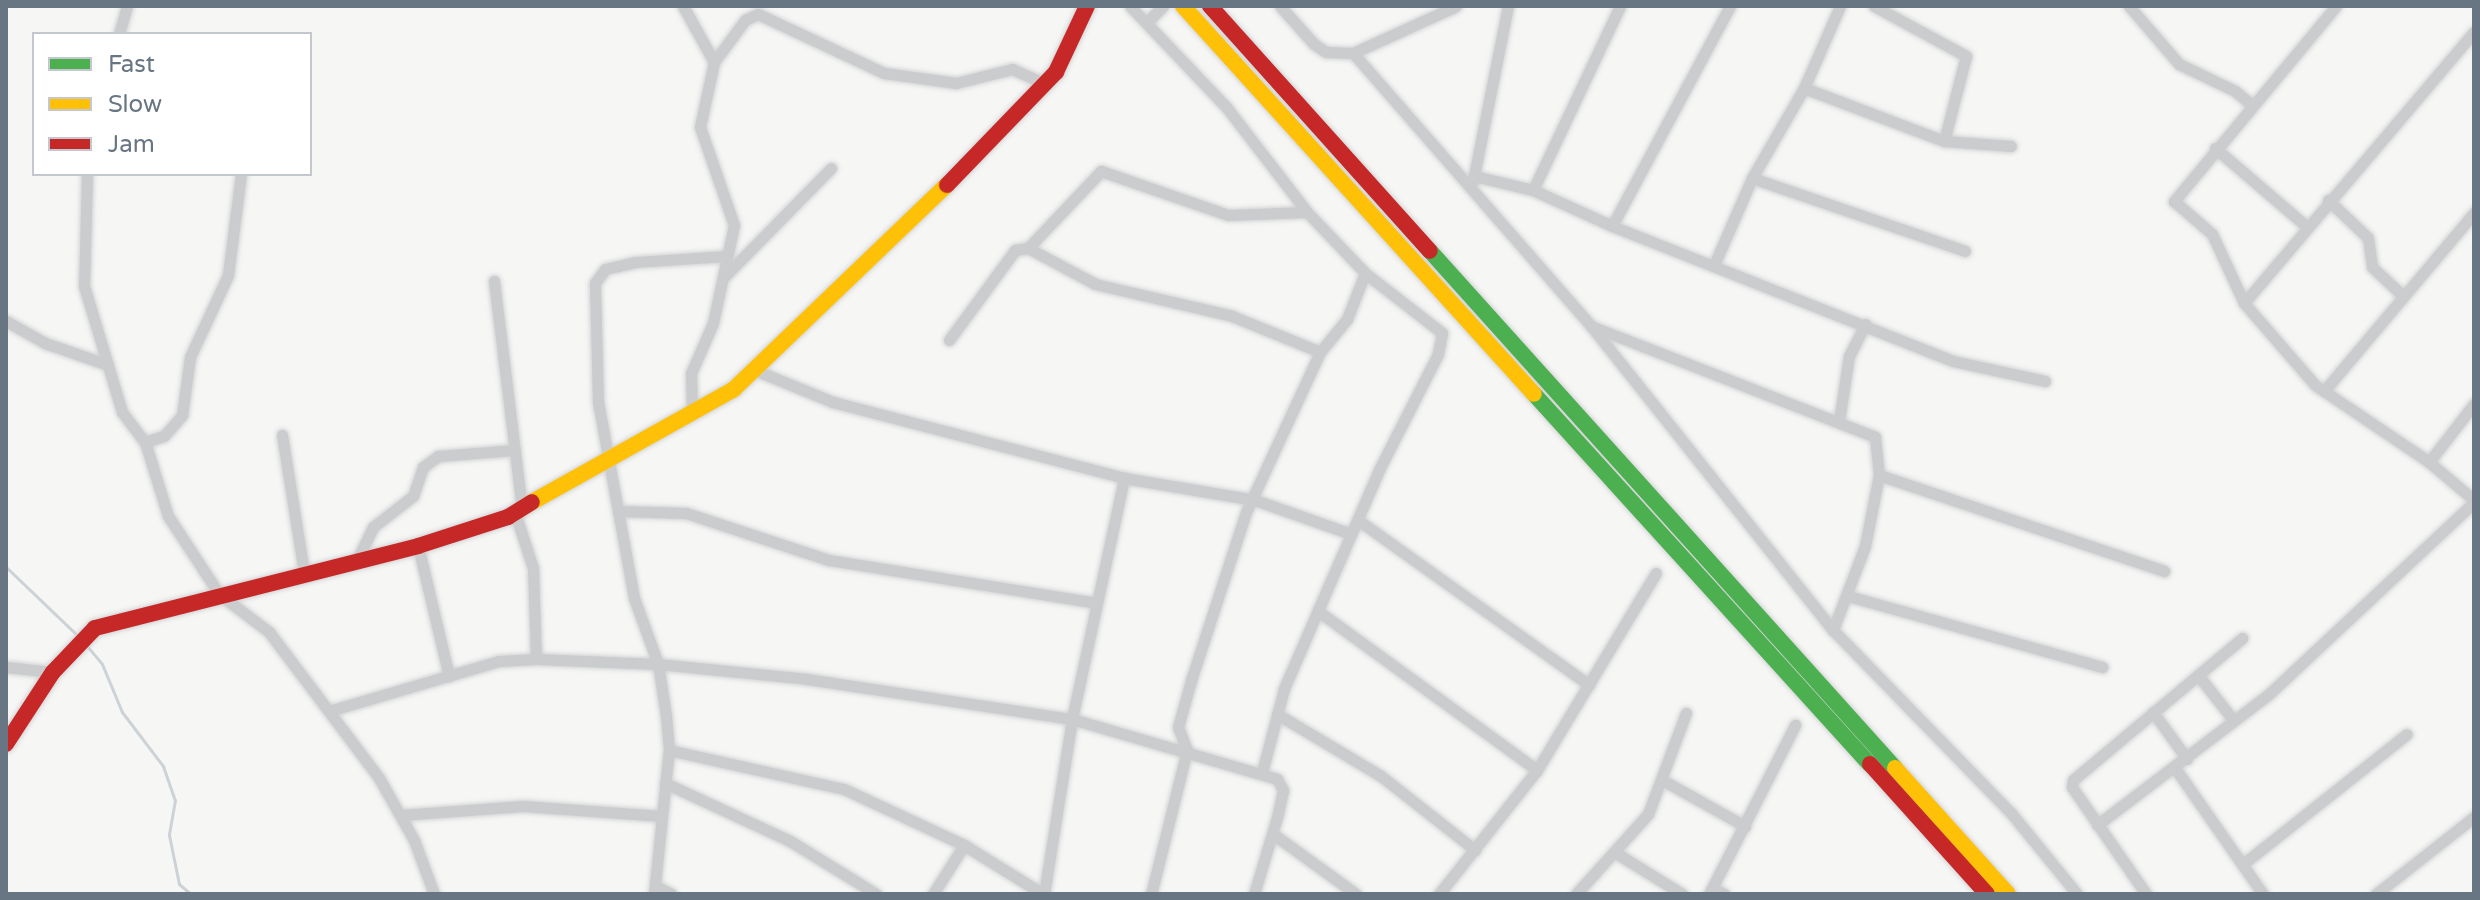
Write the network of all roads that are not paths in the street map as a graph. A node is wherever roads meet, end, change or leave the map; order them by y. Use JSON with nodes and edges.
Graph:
{"nodes":[{"id":1,"x":127,"y":6,"type":"edge"},
{"id":2,"x":683,"y":6,"type":"edge"},
{"id":3,"x":1087,"y":6,"type":"edge"},
{"id":4,"x":1130,"y":6,"type":"edge"},
{"id":5,"x":1163,"y":6,"type":"edge"},
{"id":6,"x":1183,"y":6,"type":"edge"},
{"id":7,"x":1210,"y":6,"type":"edge"},
{"id":8,"x":1280,"y":6,"type":"edge"},
{"id":9,"x":1456,"y":6,"type":"edge"},
{"id":10,"x":1497,"y":6,"type":"edge"},
{"id":11,"x":1620,"y":6,"type":"edge"},
{"id":12,"x":1730,"y":6,"type":"edge"},
{"id":13,"x":1840,"y":6,"type":"edge"},
{"id":14,"x":1874,"y":6,"type":"edge"},
{"id":15,"x":2129,"y":6,"type":"edge"},
{"id":16,"x":2336,"y":6,"type":"edge"},
{"id":17,"x":1506,"y":11,"type":"edge"},
{"id":18,"x":1147,"y":22,"type":"junction"},
{"id":19,"x":120,"y":32,"type":"edge"},
{"id":20,"x":2474,"y":32,"type":"edge"},
{"id":21,"x":1353,"y":53,"type":"junction"},
{"id":22,"x":714,"y":62,"type":"junction"},
{"id":23,"x":1043,"y":83,"type":"junction"},
{"id":24,"x":1804,"y":88,"type":"junction"},
{"id":25,"x":2253,"y":106,"type":"junction"},
{"id":26,"x":1944,"y":141,"type":"junction"},
{"id":27,"x":2011,"y":146,"type":"dead end"},
{"id":28,"x":2215,"y":148,"type":"junction"},
{"id":29,"x":831,"y":168,"type":"dead end"},
{"id":30,"x":87,"y":176,"type":"edge"},
{"id":31,"x":241,"y":176,"type":"edge"},
{"id":32,"x":1752,"y":178,"type":"junction"},
{"id":33,"x":1473,"y":181,"type":"junction"},
{"id":34,"x":1533,"y":190,"type":"junction"},
{"id":35,"x":2328,"y":200,"type":"junction"},
{"id":36,"x":1307,"y":212,"type":"junction"},
{"id":37,"x":2474,"y":213,"type":"edge"},
{"id":38,"x":1612,"y":226,"type":"junction"},
{"id":39,"x":2306,"y":226,"type":"junction"},
{"id":40,"x":1028,"y":248,"type":"junction"},
{"id":41,"x":1965,"y":251,"type":"dead end"},
{"id":42,"x":725,"y":256,"type":"junction"},
{"id":43,"x":1714,"y":265,"type":"junction"},
{"id":44,"x":1365,"y":273,"type":"junction"},
{"id":45,"x":723,"y":278,"type":"junction"},
{"id":46,"x":494,"y":281,"type":"dead end"},
{"id":47,"x":2402,"y":295,"type":"junction"},
{"id":48,"x":2244,"y":303,"type":"junction"},
{"id":49,"x":6,"y":321,"type":"edge"},
{"id":50,"x":1865,"y":324,"type":"junction"},
{"id":51,"x":1591,"y":326,"type":"junction"},
{"id":52,"x":949,"y":340,"type":"dead end"},
{"id":53,"x":1320,"y":352,"type":"junction"},
{"id":54,"x":108,"y":365,"type":"junction"},
{"id":55,"x":757,"y":371,"type":"junction"},
{"id":56,"x":2045,"y":381,"type":"dead end"},
{"id":57,"x":2324,"y":391,"type":"junction"},
{"id":58,"x":2474,"y":404,"type":"edge"},
{"id":59,"x":692,"y":413,"type":"junction"},
{"id":60,"x":1839,"y":421,"type":"junction"},
{"id":61,"x":282,"y":435,"type":"dead end"},
{"id":62,"x":145,"y":442,"type":"junction"},
{"id":63,"x":515,"y":450,"type":"junction"},
{"id":64,"x":609,"y":455,"type":"junction"},
{"id":65,"x":2429,"y":462,"type":"junction"},
{"id":66,"x":1879,"y":475,"type":"junction"},
{"id":67,"x":1124,"y":478,"type":"junction"},
{"id":68,"x":1255,"y":500,"type":"junction"},
{"id":69,"x":2474,"y":501,"type":"edge"},
{"id":70,"x":618,"y":511,"type":"junction"},
{"id":71,"x":519,"y":512,"type":"junction"},
{"id":72,"x":1358,"y":520,"type":"junction"},
{"id":73,"x":1351,"y":534,"type":"junction"},
{"id":74,"x":418,"y":546,"type":"junction"},
{"id":75,"x":357,"y":560,"type":"junction"},
{"id":76,"x":2164,"y":571,"type":"dead end"},
{"id":77,"x":304,"y":572,"type":"junction"},
{"id":78,"x":1656,"y":573,"type":"dead end"},
{"id":79,"x":219,"y":594,"type":"junction"},
{"id":80,"x":1848,"y":596,"type":"junction"},
{"id":81,"x":1096,"y":603,"type":"junction"},
{"id":82,"x":1318,"y":611,"type":"junction"},
{"id":83,"x":1833,"y":630,"type":"junction"},
{"id":84,"x":2242,"y":638,"type":"dead end"},
{"id":85,"x":536,"y":659,"type":"junction"},
{"id":86,"x":658,"y":664,"type":"junction"},
{"id":87,"x":6,"y":667,"type":"edge"},
{"id":88,"x":2102,"y":667,"type":"dead end"},
{"id":89,"x":53,"y":672,"type":"junction"},
{"id":90,"x":2198,"y":675,"type":"junction"},
{"id":91,"x":449,"y":676,"type":"junction"},
{"id":92,"x":1589,"y":685,"type":"junction"},
{"id":93,"x":329,"y":711,"type":"junction"},
{"id":94,"x":2153,"y":712,"type":"junction"},
{"id":95,"x":1686,"y":713,"type":"dead end"},
{"id":96,"x":1277,"y":714,"type":"junction"},
{"id":97,"x":1072,"y":719,"type":"junction"},
{"id":98,"x":2234,"y":721,"type":"junction"},
{"id":99,"x":1795,"y":725,"type":"dead end"},
{"id":100,"x":2407,"y":734,"type":"dead end"},
{"id":101,"x":6,"y":744,"type":"edge"},
{"id":102,"x":669,"y":750,"type":"junction"},
{"id":103,"x":1187,"y":750,"type":"junction"},
{"id":104,"x":2187,"y":759,"type":"junction"},
{"id":105,"x":2175,"y":768,"type":"junction"},
{"id":106,"x":1537,"y":770,"type":"junction"},
{"id":107,"x":1262,"y":772,"type":"junction"},
{"id":108,"x":1664,"y":781,"type":"junction"},
{"id":109,"x":665,"y":783,"type":"junction"},
{"id":110,"x":401,"y":815,"type":"junction"},
{"id":111,"x":662,"y":816,"type":"junction"},
{"id":112,"x":2474,"y":817,"type":"edge"},
{"id":113,"x":2097,"y":825,"type":"junction"},
{"id":114,"x":1745,"y":826,"type":"junction"},
{"id":115,"x":1273,"y":834,"type":"junction"},
{"id":116,"x":964,"y":845,"type":"junction"},
{"id":117,"x":1475,"y":850,"type":"junction"},
{"id":118,"x":1616,"y":853,"type":"junction"},
{"id":119,"x":2243,"y":864,"type":"junction"},
{"id":120,"x":655,"y":890,"type":"edge"},
{"id":121,"x":1715,"y":892,"type":"edge"},
{"id":122,"x":2259,"y":893,"type":"edge"},
{"id":123,"x":434,"y":894,"type":"edge"},
{"id":124,"x":671,"y":894,"type":"edge"},
{"id":125,"x":876,"y":894,"type":"edge"},
{"id":126,"x":933,"y":894,"type":"edge"},
{"id":127,"x":1044,"y":894,"type":"edge"},
{"id":128,"x":1151,"y":894,"type":"edge"},
{"id":129,"x":1254,"y":894,"type":"edge"},
{"id":130,"x":1356,"y":894,"type":"edge"},
{"id":131,"x":1439,"y":894,"type":"edge"},
{"id":132,"x":1576,"y":894,"type":"edge"},
{"id":133,"x":1682,"y":894,"type":"edge"},
{"id":134,"x":1987,"y":894,"type":"edge"},
{"id":135,"x":2008,"y":894,"type":"edge"},
{"id":136,"x":2077,"y":894,"type":"edge"},
{"id":137,"x":2146,"y":894,"type":"edge"},
{"id":138,"x":2378,"y":894,"type":"edge"}],
"edges":[{"from":1,"to":19,"type":"street"},
{"from":2,"to":22,"type":"street"},
{"from":3,"to":23,"type":"main road"},
{"from":4,"to":18,"type":"street"},
{"from":5,"to":18,"type":"street"},
{"from":6,"to":134,"type":"main road"},
{"from":7,"to":135,"type":"main road"},
{"from":8,"to":21,"type":"street"},
{"from":9,"to":21,"type":"street"},
{"from":10,"to":17,"type":"street"},
{"from":11,"to":34,"type":"street"},
{"from":12,"to":38,"type":"street"},
{"from":13,"to":24,"type":"street"},
{"from":14,"to":26,"type":"street"},
{"from":15,"to":25,"type":"street"},
{"from":16,"to":25,"type":"street"},
{"from":17,"to":33,"type":"street"},
{"from":18,"to":36,"type":"street"},
{"from":20,"to":35,"type":"street"},
{"from":21,"to":33,"type":"street"},
{"from":22,"to":23,"type":"street"},
{"from":22,"to":42,"type":"street"},
{"from":23,"to":55,"type":"main road"},
{"from":24,"to":26,"type":"street"},
{"from":24,"to":32,"type":"street"},
{"from":25,"to":28,"type":"street"},
{"from":26,"to":27,"type":"street"},
{"from":28,"to":39,"type":"street"},
{"from":28,"to":48,"type":"street"},
{"from":29,"to":45,"type":"street"},
{"from":30,"to":54,"type":"street"},
{"from":31,"to":62,"type":"street"},
{"from":32,"to":41,"type":"street"},
{"from":32,"to":43,"type":"street"},
{"from":33,"to":34,"type":"street"},
{"from":33,"to":51,"type":"street"},
{"from":34,"to":38,"type":"street"},
{"from":35,"to":39,"type":"street"},
{"from":35,"to":47,"type":"street"},
{"from":36,"to":40,"type":"street"},
{"from":36,"to":44,"type":"street"},
{"from":37,"to":47,"type":"street"},
{"from":38,"to":43,"type":"street"},
{"from":39,"to":48,"type":"street"},
{"from":40,"to":52,"type":"street"},
{"from":40,"to":53,"type":"street"},
{"from":42,"to":45,"type":"street"},
{"from":42,"to":64,"type":"street"},
{"from":43,"to":50,"type":"street"},
{"from":44,"to":53,"type":"street"},
{"from":44,"to":72,"type":"street"},
{"from":45,"to":59,"type":"street"},
{"from":46,"to":63,"type":"street"},
{"from":47,"to":57,"type":"street"},
{"from":48,"to":57,"type":"street"},
{"from":49,"to":54,"type":"street"},
{"from":50,"to":56,"type":"street"},
{"from":50,"to":60,"type":"street"},
{"from":51,"to":60,"type":"street"},
{"from":51,"to":83,"type":"street"},
{"from":53,"to":68,"type":"street"},
{"from":54,"to":62,"type":"street"},
{"from":55,"to":59,"type":"main road"},
{"from":55,"to":67,"type":"street"},
{"from":57,"to":65,"type":"street"},
{"from":58,"to":65,"type":"street"},
{"from":59,"to":64,"type":"main road"},
{"from":60,"to":66,"type":"street"},
{"from":61,"to":77,"type":"street"},
{"from":62,"to":79,"type":"street"},
{"from":63,"to":71,"type":"street"},
{"from":63,"to":75,"type":"street"},
{"from":64,"to":70,"type":"street"},
{"from":64,"to":71,"type":"main road"},
{"from":65,"to":69,"type":"street"},
{"from":66,"to":76,"type":"street"},
{"from":66,"to":80,"type":"street"},
{"from":67,"to":68,"type":"street"},
{"from":67,"to":81,"type":"street"},
{"from":68,"to":73,"type":"street"},
{"from":68,"to":103,"type":"street"},
{"from":69,"to":98,"type":"street"},
{"from":70,"to":81,"type":"street"},
{"from":70,"to":86,"type":"street"},
{"from":71,"to":74,"type":"main road"},
{"from":71,"to":85,"type":"street"},
{"from":72,"to":73,"type":"street"},
{"from":72,"to":92,"type":"street"},
{"from":73,"to":82,"type":"street"},
{"from":74,"to":75,"type":"main road"},
{"from":74,"to":91,"type":"street"},
{"from":75,"to":77,"type":"main road"},
{"from":77,"to":79,"type":"main road"},
{"from":78,"to":92,"type":"street"},
{"from":79,"to":89,"type":"main road"},
{"from":79,"to":93,"type":"street"},
{"from":80,"to":83,"type":"street"},
{"from":80,"to":88,"type":"street"},
{"from":81,"to":97,"type":"street"},
{"from":82,"to":96,"type":"street"},
{"from":82,"to":106,"type":"street"},
{"from":83,"to":136,"type":"street"},
{"from":84,"to":90,"type":"street"},
{"from":85,"to":86,"type":"street"},
{"from":85,"to":91,"type":"street"},
{"from":86,"to":97,"type":"street"},
{"from":86,"to":102,"type":"street"},
{"from":87,"to":89,"type":"street"},
{"from":89,"to":101,"type":"main road"},
{"from":90,"to":94,"type":"street"},
{"from":90,"to":98,"type":"street"},
{"from":91,"to":93,"type":"street"},
{"from":92,"to":106,"type":"street"},
{"from":93,"to":110,"type":"street"},
{"from":94,"to":104,"type":"street"},
{"from":94,"to":113,"type":"street"},
{"from":95,"to":108,"type":"street"},
{"from":96,"to":107,"type":"street"},
{"from":96,"to":117,"type":"street"},
{"from":97,"to":103,"type":"street"},
{"from":97,"to":127,"type":"street"},
{"from":98,"to":104,"type":"street"},
{"from":99,"to":114,"type":"street"},
{"from":100,"to":119,"type":"street"},
{"from":102,"to":109,"type":"street"},
{"from":102,"to":116,"type":"street"},
{"from":103,"to":107,"type":"street"},
{"from":103,"to":128,"type":"street"},
{"from":104,"to":105,"type":"street"},
{"from":105,"to":113,"type":"street"},
{"from":105,"to":119,"type":"street"},
{"from":106,"to":117,"type":"street"},
{"from":107,"to":115,"type":"street"},
{"from":108,"to":114,"type":"street"},
{"from":108,"to":118,"type":"street"},
{"from":109,"to":111,"type":"street"},
{"from":109,"to":125,"type":"street"},
{"from":110,"to":111,"type":"street"},
{"from":110,"to":123,"type":"street"},
{"from":111,"to":120,"type":"street"},
{"from":112,"to":138,"type":"street"},
{"from":113,"to":137,"type":"street"},
{"from":114,"to":121,"type":"street"},
{"from":115,"to":129,"type":"street"},
{"from":115,"to":130,"type":"street"},
{"from":116,"to":126,"type":"street"},
{"from":116,"to":127,"type":"street"},
{"from":117,"to":131,"type":"street"},
{"from":118,"to":132,"type":"street"},
{"from":118,"to":133,"type":"street"},
{"from":119,"to":122,"type":"street"},
{"from":120,"to":124,"type":"street"}]}
